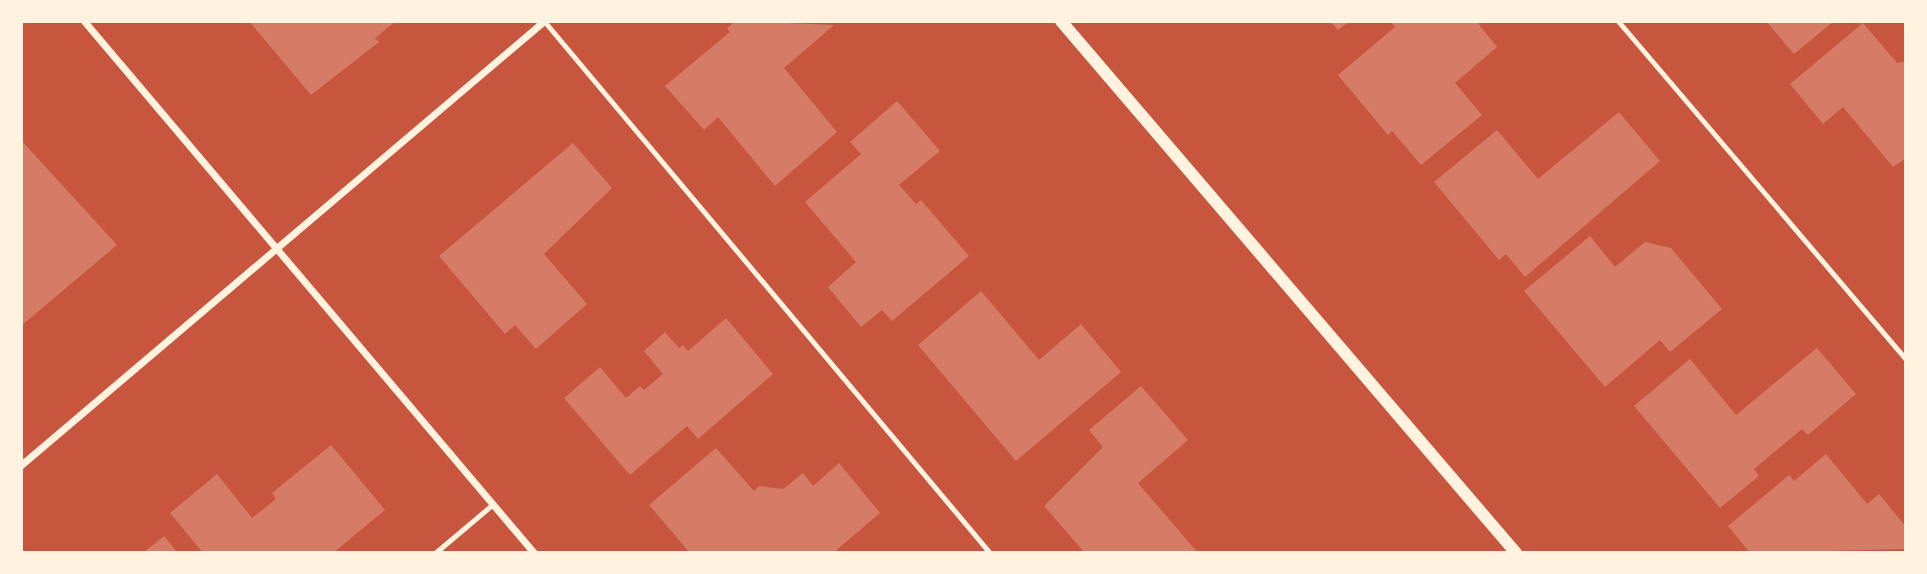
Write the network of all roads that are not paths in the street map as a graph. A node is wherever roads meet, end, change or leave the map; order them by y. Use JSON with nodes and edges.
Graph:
{"nodes":[{"id":1,"x":84,"y":21,"type":"edge"},
{"id":2,"x":544,"y":21,"type":"edge"},
{"id":3,"x":1061,"y":21,"type":"edge"},
{"id":4,"x":1618,"y":21,"type":"edge"},
{"id":5,"x":278,"y":249,"type":"junction"},
{"id":6,"x":1906,"y":359,"type":"edge"},
{"id":7,"x":21,"y":465,"type":"edge"},
{"id":8,"x":493,"y":504,"type":"junction"},
{"id":9,"x":435,"y":553,"type":"edge"},
{"id":10,"x":534,"y":553,"type":"edge"},
{"id":11,"x":990,"y":553,"type":"edge"},
{"id":12,"x":1516,"y":553,"type":"edge"}],
"edges":[{"from":1,"to":5,"type":"street"},
{"from":2,"to":5,"type":"street"},
{"from":2,"to":11,"type":"lane"},
{"from":3,"to":12,"type":"street"},
{"from":4,"to":6,"type":"lane"},
{"from":5,"to":7,"type":"street"},
{"from":5,"to":8,"type":"street"},
{"from":8,"to":9,"type":"lane"},
{"from":8,"to":10,"type":"street"}]}
